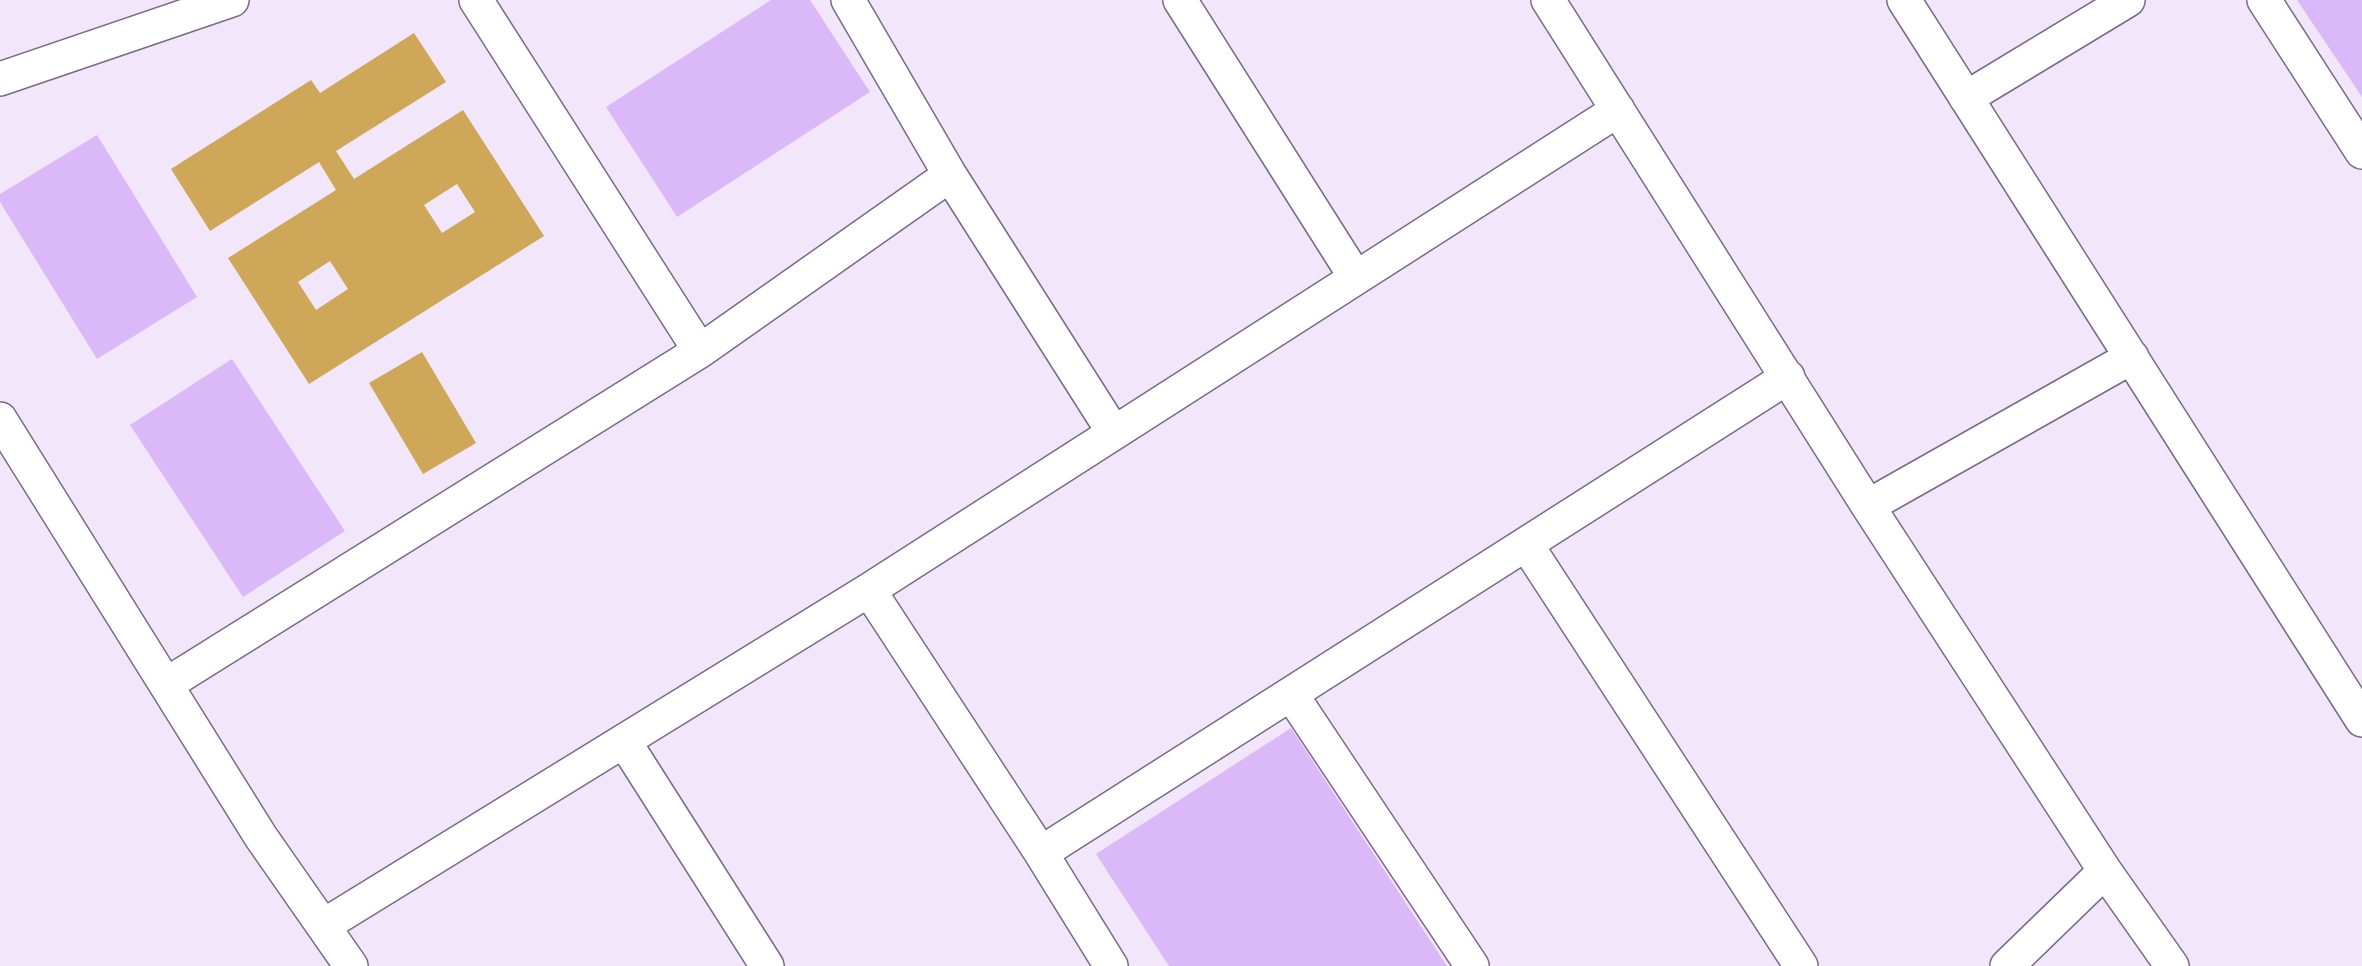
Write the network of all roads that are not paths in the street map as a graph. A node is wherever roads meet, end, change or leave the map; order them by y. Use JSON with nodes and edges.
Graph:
{"nodes":[{"id":1,"x":232,"y":0,"type":"edge"},
{"id":2,"x":476,"y":0,"type":"edge"},
{"id":3,"x":848,"y":0,"type":"edge"},
{"id":4,"x":1180,"y":0,"type":"edge"},
{"id":5,"x":1904,"y":0,"type":"edge"},
{"id":6,"x":2128,"y":0,"type":"edge"},
{"id":7,"x":2264,"y":0,"type":"edge"},
{"id":8,"x":1555,"y":3,"type":"edge"},
{"id":9,"x":0,"y":79,"type":"edge"},
{"id":10,"x":1966,"y":98,"type":"junction"},
{"id":11,"x":1618,"y":110,"type":"junction"},
{"id":12,"x":2362,"y":152,"type":"edge"},
{"id":13,"x":950,"y":175,"type":"junction"},
{"id":14,"x":1356,"y":278,"type":"junction"},
{"id":15,"x":700,"y":351,"type":"junction"},
{"id":16,"x":2132,"y":357,"type":"junction"},
{"id":17,"x":1788,"y":377,"type":"junction"},
{"id":18,"x":0,"y":419,"type":"edge"},
{"id":19,"x":1114,"y":433,"type":"junction"},
{"id":20,"x":1868,"y":506,"type":"junction"},
{"id":21,"x":1526,"y":544,"type":"junction"},
{"id":22,"x":869,"y":590,"type":"junction"},
{"id":23,"x":167,"y":684,"type":"junction"},
{"id":24,"x":1291,"y":694,"type":"junction"},
{"id":25,"x":2362,"y":720,"type":"edge"},
{"id":26,"x":624,"y":741,"type":"junction"},
{"id":27,"x":1041,"y":853,"type":"junction"},
{"id":28,"x":2105,"y":871,"type":"junction"},
{"id":29,"x":323,"y":926,"type":"junction"},
{"id":30,"x":351,"y":966,"type":"edge"},
{"id":31,"x":767,"y":966,"type":"edge"},
{"id":32,"x":1111,"y":966,"type":"edge"},
{"id":33,"x":1472,"y":966,"type":"edge"},
{"id":34,"x":1801,"y":966,"type":"edge"},
{"id":35,"x":2007,"y":966,"type":"edge"},
{"id":36,"x":2172,"y":966,"type":"edge"}],
"edges":[{"from":1,"to":9,"type":"street"},
{"from":2,"to":15,"type":"street"},
{"from":3,"to":13,"type":"street"},
{"from":4,"to":14,"type":"street"},
{"from":5,"to":10,"type":"street"},
{"from":6,"to":10,"type":"street"},
{"from":7,"to":12,"type":"street"},
{"from":8,"to":11,"type":"street"},
{"from":10,"to":16,"type":"street"},
{"from":11,"to":14,"type":"street"},
{"from":11,"to":17,"type":"street"},
{"from":13,"to":15,"type":"street"},
{"from":13,"to":19,"type":"street"},
{"from":14,"to":19,"type":"street"},
{"from":15,"to":23,"type":"street"},
{"from":16,"to":20,"type":"street"},
{"from":16,"to":25,"type":"street"},
{"from":17,"to":20,"type":"street"},
{"from":17,"to":21,"type":"street"},
{"from":18,"to":23,"type":"street"},
{"from":19,"to":22,"type":"street"},
{"from":20,"to":28,"type":"street"},
{"from":21,"to":24,"type":"street"},
{"from":21,"to":34,"type":"street"},
{"from":22,"to":26,"type":"street"},
{"from":22,"to":27,"type":"street"},
{"from":23,"to":29,"type":"street"},
{"from":24,"to":27,"type":"street"},
{"from":24,"to":33,"type":"street"},
{"from":26,"to":29,"type":"street"},
{"from":26,"to":31,"type":"street"},
{"from":27,"to":32,"type":"street"},
{"from":28,"to":35,"type":"street"},
{"from":28,"to":36,"type":"street"},
{"from":29,"to":30,"type":"street"}]}
